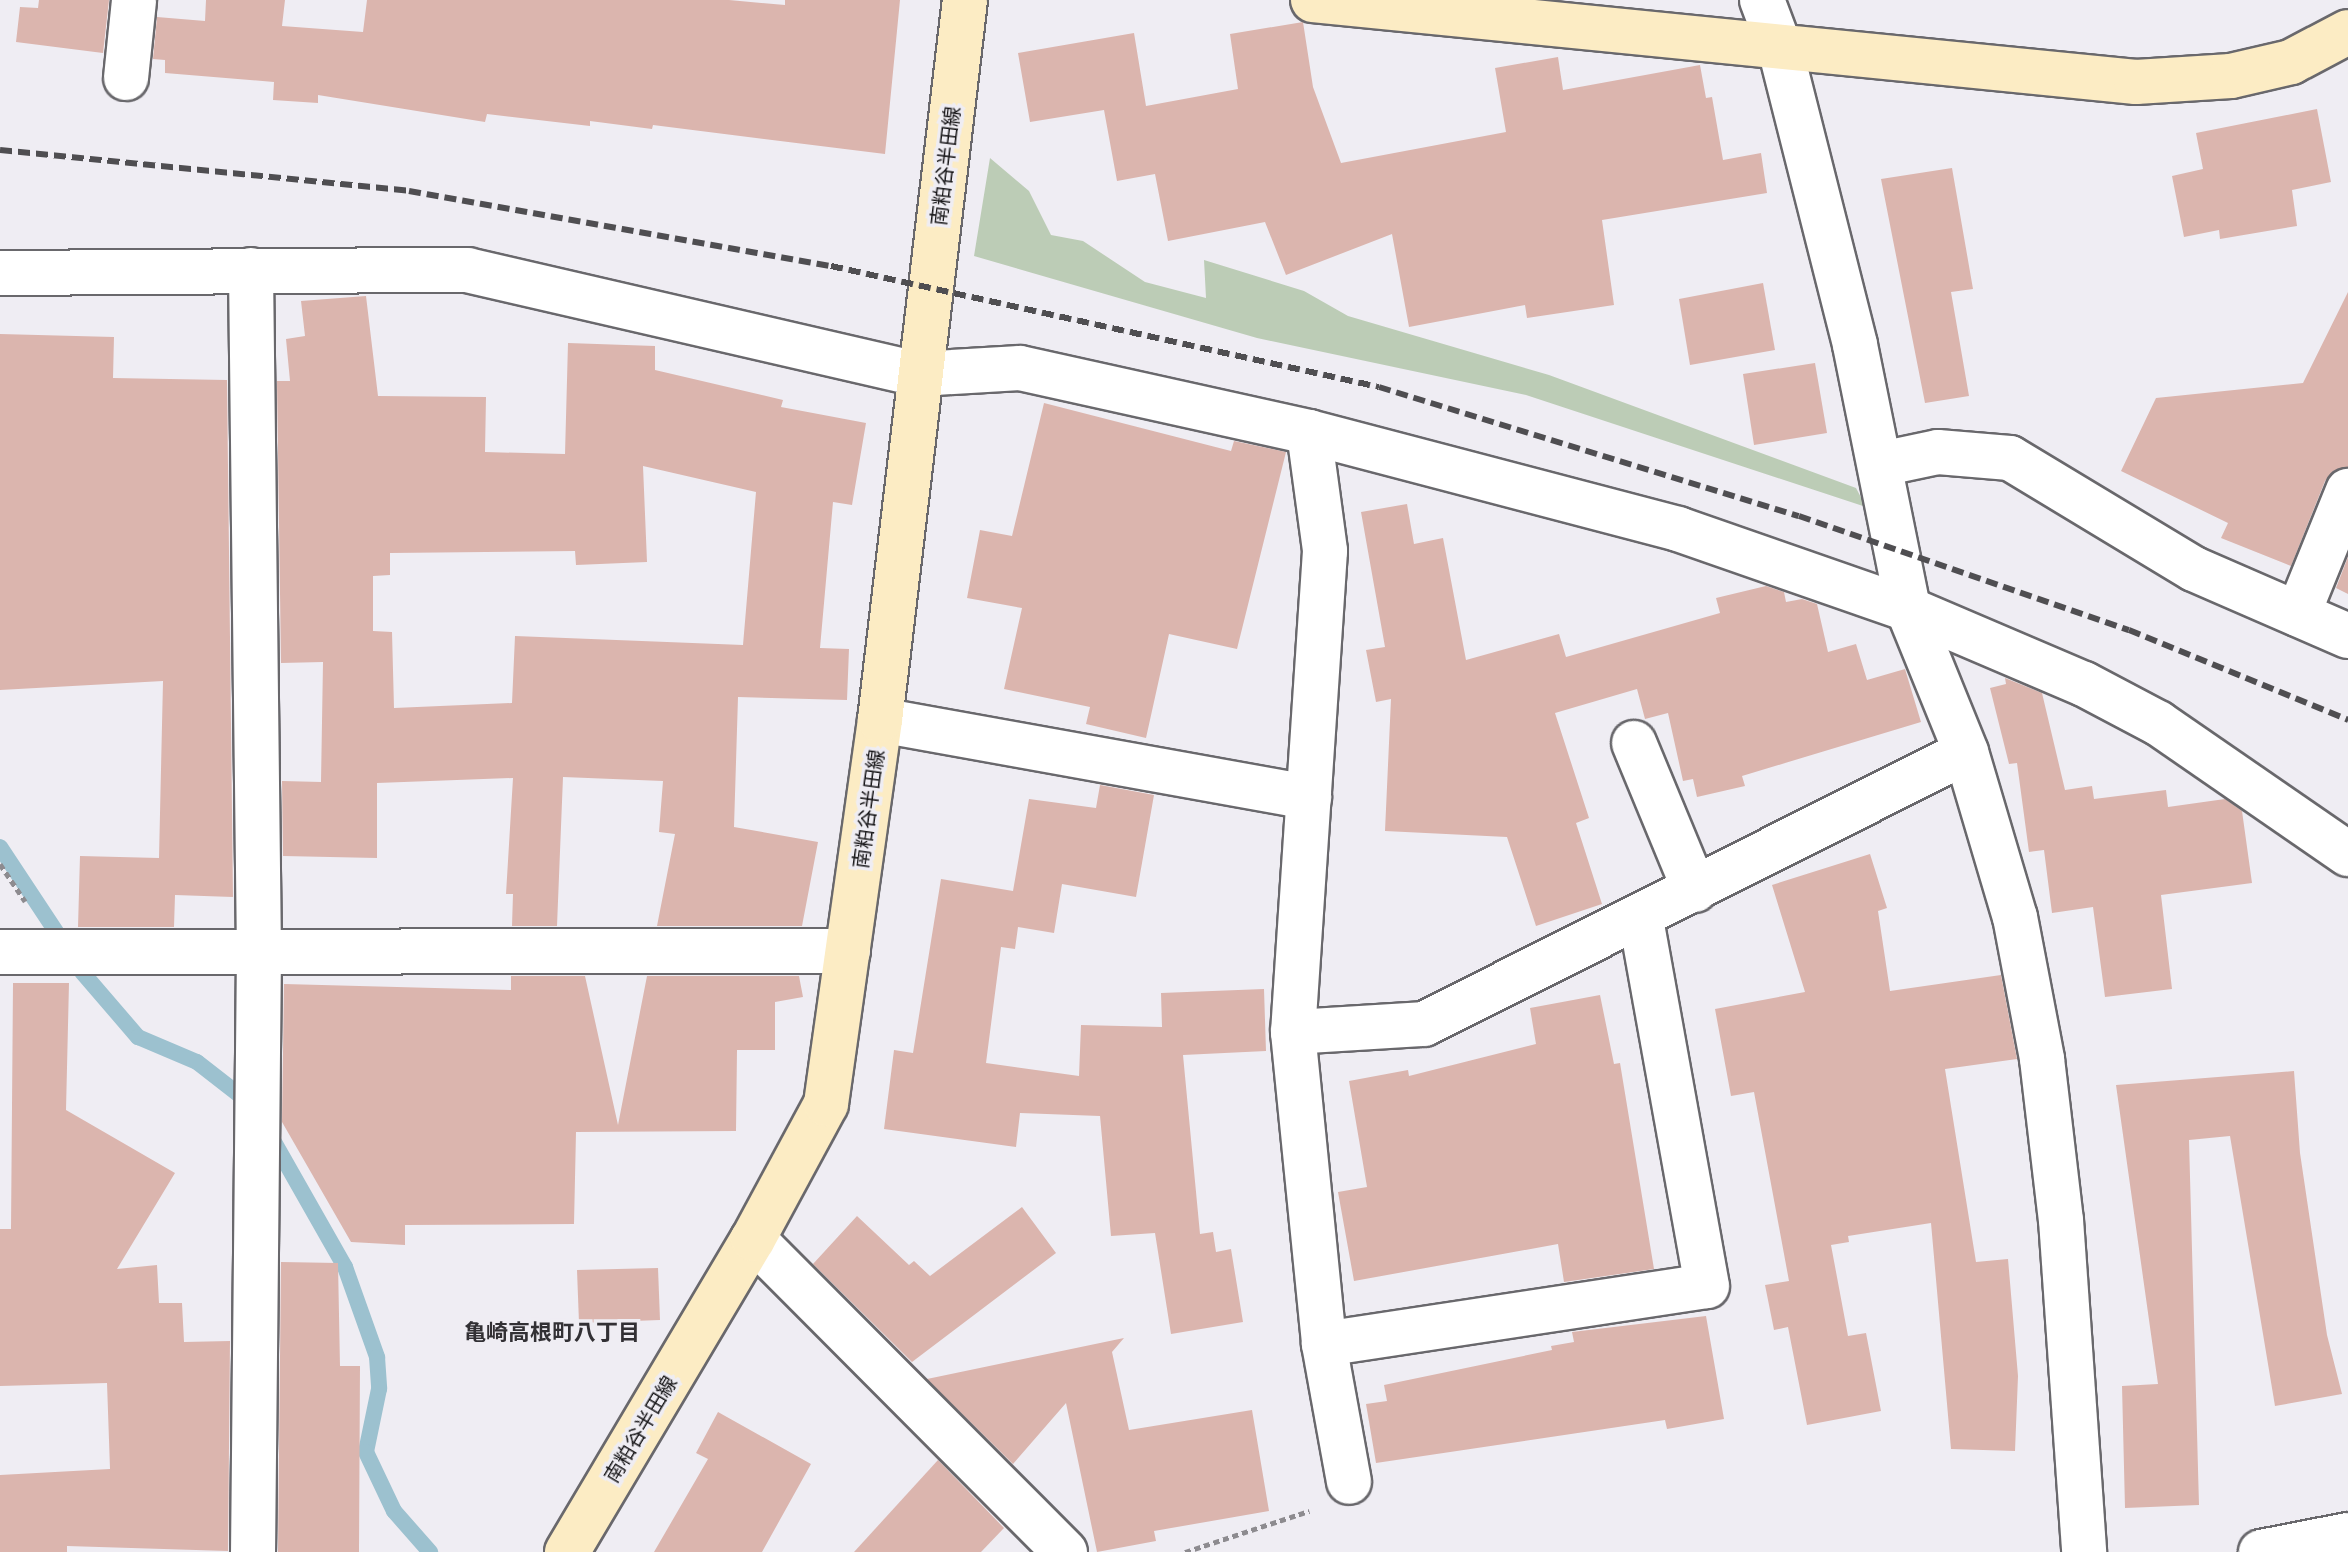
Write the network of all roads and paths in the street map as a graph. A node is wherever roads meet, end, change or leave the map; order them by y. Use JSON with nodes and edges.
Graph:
{"nodes":[{"id":1,"x":134,"y":0,"type":"edge"},
{"id":2,"x":965,"y":0,"type":"edge"},
{"id":3,"x":1313,"y":0,"type":"edge"},
{"id":4,"x":1762,"y":0,"type":"edge"},
{"id":5,"x":2348,"y":32,"type":"edge"},
{"id":6,"x":1780,"y":48,"type":"junction"},
{"id":7,"x":126,"y":78,"type":"dead end"},
{"id":8,"x":251,"y":270,"type":"junction"},
{"id":9,"x":0,"y":273,"type":"edge"},
{"id":10,"x":919,"y":374,"type":"junction"},
{"id":11,"x":1309,"y":432,"type":"junction"},
{"id":12,"x":1881,"y":464,"type":"junction"},
{"id":13,"x":2348,"y":491,"type":"edge"},
{"id":14,"x":1908,"y":609,"type":"junction"},
{"id":15,"x":2298,"y":614,"type":"junction"},
{"id":16,"x":2348,"y":636,"type":"edge"},
{"id":17,"x":880,"y":720,"type":"junction"},
{"id":18,"x":1634,"y":743,"type":"dead end"},
{"id":19,"x":1966,"y":752,"type":"junction"},
{"id":20,"x":1309,"y":797,"type":"junction"},
{"id":21,"x":2348,"y":854,"type":"edge"},
{"id":22,"x":1695,"y":890,"type":"junction"},
{"id":23,"x":1641,"y":918,"type":"junction"},
{"id":24,"x":848,"y":951,"type":"junction"},
{"id":25,"x":0,"y":952,"type":"edge"},
{"id":26,"x":259,"y":952,"type":"junction"},
{"id":27,"x":1293,"y":1032,"type":"junction"},
{"id":28,"x":753,"y":1239,"type":"junction"},
{"id":29,"x":1324,"y":1344,"type":"junction"},
{"id":30,"x":1349,"y":1482,"type":"joint"},
{"id":31,"x":2348,"y":1535,"type":"edge"},
{"id":32,"x":253,"y":1552,"type":"edge"},
{"id":33,"x":567,"y":1552,"type":"edge"},
{"id":34,"x":1065,"y":1552,"type":"edge"},
{"id":35,"x":1185,"y":1552,"type":"edge"},
{"id":36,"x":2084,"y":1552,"type":"edge"},
{"id":37,"x":2261,"y":1552,"type":"edge"}],
"edges":[{"from":1,"to":7,"type":"street"},
{"from":2,"to":10,"type":"main road","name":"南粕谷半田線"},
{"from":3,"to":6,"type":"main road"},
{"from":4,"to":6,"type":"street"},
{"from":5,"to":6,"type":"main road"},
{"from":6,"to":12,"type":"street"},
{"from":8,"to":9,"type":"street"},
{"from":8,"to":10,"type":"street"},
{"from":8,"to":26,"type":"street"},
{"from":10,"to":11,"type":"street"},
{"from":10,"to":17,"type":"main road","name":"南粕谷半田線"},
{"from":11,"to":14,"type":"street"},
{"from":11,"to":20,"type":"street"},
{"from":12,"to":14,"type":"street"},
{"from":12,"to":15,"type":"street"},
{"from":13,"to":15,"type":"street"},
{"from":14,"to":19,"type":"street"},
{"from":14,"to":21,"type":"street"},
{"from":15,"to":16,"type":"street"},
{"from":17,"to":20,"type":"street"},
{"from":17,"to":24,"type":"main road","name":"南粕谷半田線"},
{"from":18,"to":22,"type":"street"},
{"from":19,"to":22,"type":"street"},
{"from":19,"to":36,"type":"street"},
{"from":20,"to":27,"type":"street"},
{"from":22,"to":23,"type":"street"},
{"from":23,"to":27,"type":"street"},
{"from":23,"to":29,"type":"street"},
{"from":24,"to":26,"type":"street"},
{"from":24,"to":28,"type":"main road","name":"南粕谷半田線"},
{"from":25,"to":26,"type":"street"},
{"from":26,"to":32,"type":"street"},
{"from":27,"to":29,"type":"street"},
{"from":28,"to":33,"type":"main road","name":"南粕谷半田線"},
{"from":28,"to":34,"type":"street"},
{"from":29,"to":30,"type":"street"},
{"from":30,"to":35,"type":"path"},
{"from":31,"to":37,"type":"street"}]}
